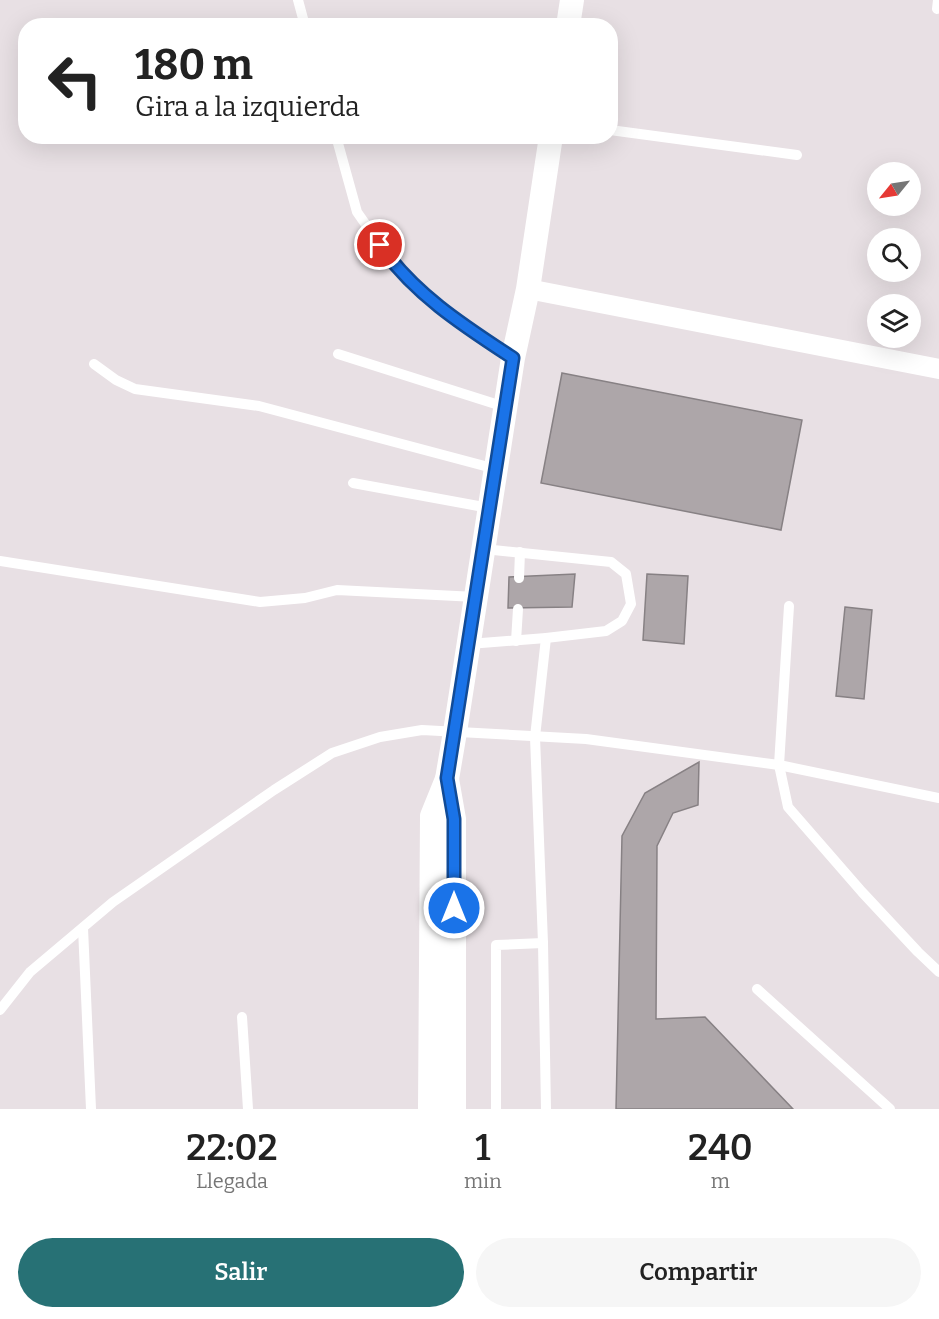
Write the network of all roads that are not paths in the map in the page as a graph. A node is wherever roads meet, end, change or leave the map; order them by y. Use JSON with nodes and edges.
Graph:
{"nodes":[{"id":1,"x":298,"y":0,"type":"edge"},
{"id":2,"x":572,"y":0,"type":"edge"},
{"id":3,"x":303,"y":18,"type":"edge"},
{"id":4,"x":569,"y":18,"type":"edge"},
{"id":5,"x":618,"y":131,"type":"edge"},
{"id":6,"x":338,"y":144,"type":"edge"},
{"id":7,"x":550,"y":144,"type":"edge"},
{"id":8,"x":797,"y":154,"type":"dead end"},
{"id":9,"x":528,"y":289,"type":"junction"},
{"id":10,"x":338,"y":354,"type":"dead end"},
{"id":11,"x":513,"y":358,"type":"junction"},
{"id":12,"x":94,"y":364,"type":"dead end"},
{"id":13,"x":939,"y":369,"type":"edge"},
{"id":14,"x":506,"y":407,"type":"junction"},
{"id":15,"x":496,"y":469,"type":"junction"},
{"id":16,"x":353,"y":483,"type":"dead end"},
{"id":17,"x":490,"y":508,"type":"junction"},
{"id":18,"x":484,"y":549,"type":"junction"},
{"id":19,"x":520,"y":552,"type":"junction"},
{"id":20,"x":0,"y":561,"type":"edge"},
{"id":21,"x":519,"y":578,"type":"dead end"},
{"id":22,"x":476,"y":597,"type":"junction"},
{"id":23,"x":789,"y":606,"type":"dead end"},
{"id":24,"x":518,"y":609,"type":"dead end"},
{"id":25,"x":546,"y":638,"type":"junction"},
{"id":26,"x":516,"y":640,"type":"junction"},
{"id":27,"x":469,"y":644,"type":"junction"},
{"id":28,"x":455,"y":732,"type":"junction"},
{"id":29,"x":535,"y":737,"type":"junction"},
{"id":30,"x":779,"y":765,"type":"junction"},
{"id":31,"x":447,"y":778,"type":"junction"},
{"id":32,"x":939,"y":798,"type":"edge"},
{"id":33,"x":83,"y":928,"type":"junction"},
{"id":34,"x":543,"y":943,"type":"junction"},
{"id":35,"x":939,"y":972,"type":"edge"},
{"id":36,"x":758,"y":989,"type":"dead end"},
{"id":37,"x":0,"y":1010,"type":"edge"},
{"id":38,"x":242,"y":1017,"type":"dead end"},
{"id":39,"x":91,"y":1096,"type":"junction"},
{"id":40,"x":85,"y":1109,"type":"edge"},
{"id":41,"x":91,"y":1109,"type":"edge"},
{"id":42,"x":248,"y":1109,"type":"edge"},
{"id":43,"x":430,"y":1109,"type":"edge"},
{"id":44,"x":454,"y":1109,"type":"edge"},
{"id":45,"x":496,"y":1109,"type":"edge"},
{"id":46,"x":546,"y":1109,"type":"edge"},
{"id":47,"x":890,"y":1109,"type":"edge"}],
"edges":[{"from":1,"to":3,"type":"lane"},
{"from":2,"to":4,"type":"street"},
{"from":5,"to":8,"type":"lane"},
{"from":6,"to":11,"type":"lane"},
{"from":7,"to":9,"type":"street"},
{"from":9,"to":11,"type":"street"},
{"from":9,"to":13,"type":"street"},
{"from":10,"to":14,"type":"lane"},
{"from":11,"to":14,"type":"street"},
{"from":12,"to":15,"type":"lane"},
{"from":14,"to":15,"type":"street"},
{"from":15,"to":17,"type":"street"},
{"from":16,"to":17,"type":"lane"},
{"from":17,"to":18,"type":"street"},
{"from":18,"to":19,"type":"lane"},
{"from":18,"to":22,"type":"street"},
{"from":19,"to":21,"type":"lane"},
{"from":19,"to":25,"type":"lane"},
{"from":20,"to":22,"type":"lane"},
{"from":22,"to":27,"type":"street"},
{"from":23,"to":30,"type":"lane"},
{"from":24,"to":26,"type":"lane"},
{"from":25,"to":26,"type":"lane"},
{"from":25,"to":29,"type":"lane"},
{"from":26,"to":27,"type":"lane"},
{"from":27,"to":28,"type":"street"},
{"from":28,"to":29,"type":"lane"},
{"from":28,"to":31,"type":"street"},
{"from":28,"to":33,"type":"lane"},
{"from":29,"to":30,"type":"lane"},
{"from":29,"to":34,"type":"lane"},
{"from":30,"to":32,"type":"lane"},
{"from":30,"to":35,"type":"lane"},
{"from":31,"to":43,"type":"street"},
{"from":31,"to":44,"type":"street"},
{"from":33,"to":37,"type":"lane"},
{"from":33,"to":39,"type":"lane"},
{"from":34,"to":45,"type":"lane"},
{"from":34,"to":46,"type":"lane"},
{"from":36,"to":47,"type":"lane"},
{"from":38,"to":42,"type":"lane"},
{"from":39,"to":40,"type":"lane"},
{"from":39,"to":41,"type":"lane"}]}
